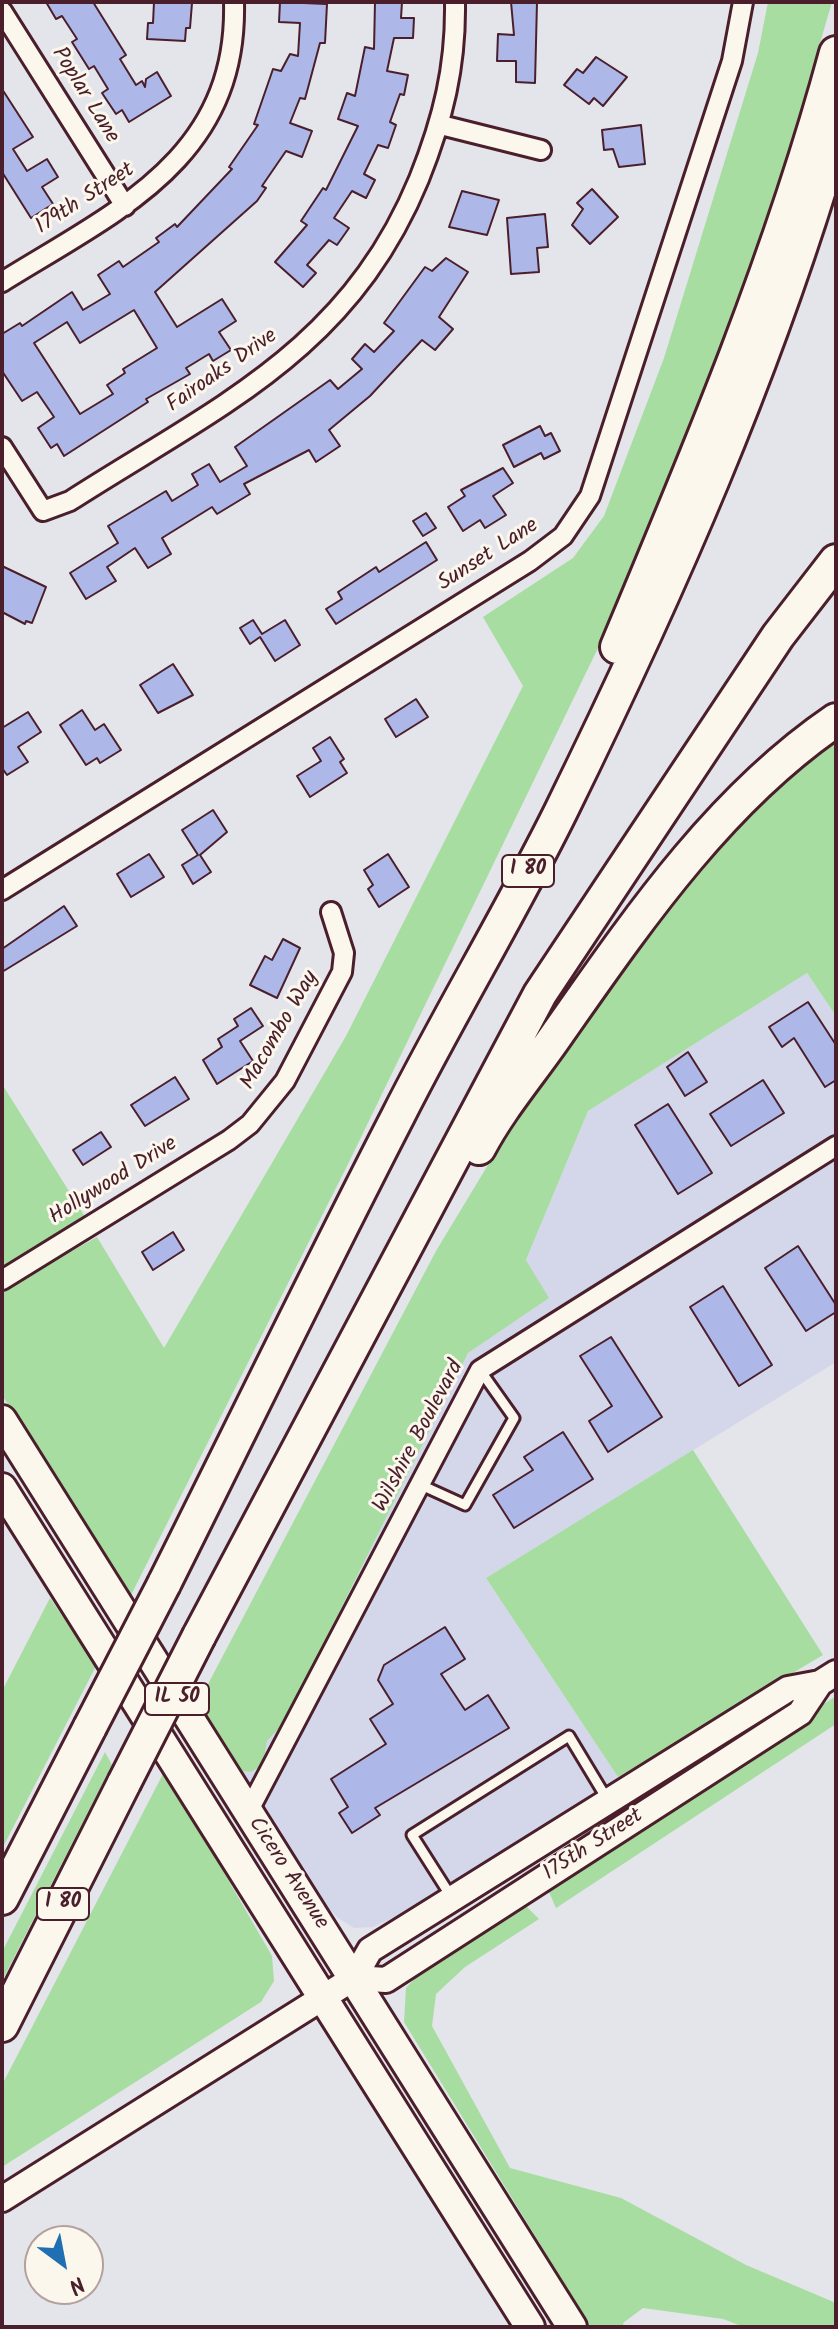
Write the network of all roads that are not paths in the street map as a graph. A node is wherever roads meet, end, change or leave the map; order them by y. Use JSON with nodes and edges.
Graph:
{"nodes":[{"id":1,"x":234,"y":2,"type":"edge"},
{"id":2,"x":455,"y":2,"type":"edge"},
{"id":3,"x":743,"y":2,"type":"edge"},
{"id":4,"x":2,"y":11,"type":"edge"},
{"id":5,"x":836,"y":53,"type":"edge"},
{"id":6,"x":441,"y":125,"type":"junction"},
{"id":7,"x":836,"y":134,"type":"edge"},
{"id":8,"x":541,"y":150,"type":"dead end"},
{"id":9,"x":125,"y":206,"type":"junction"},
{"id":10,"x":2,"y":282,"type":"edge"},
{"id":11,"x":2,"y":447,"type":"edge"},
{"id":12,"x":836,"y":561,"type":"edge"},
{"id":13,"x":836,"y":720,"type":"edge"},
{"id":14,"x":559,"y":814,"type":"junction"},
{"id":15,"x":2,"y":890,"type":"edge"},
{"id":16,"x":331,"y":912,"type":"dead end"},
{"id":17,"x":250,"y":1124,"type":"joint"},
{"id":18,"x":836,"y":1146,"type":"edge"},
{"id":19,"x":2,"y":1280,"type":"edge"},
{"id":20,"x":480,"y":1370,"type":"junction"},
{"id":21,"x":2,"y":1420,"type":"edge"},
{"id":22,"x":306,"y":1436,"type":"junction"},
{"id":23,"x":421,"y":1485,"type":"junction"},
{"id":24,"x":2,"y":1488,"type":"edge"},
{"id":25,"x":828,"y":1678,"type":"edge"},
{"id":26,"x":609,"y":1802,"type":"junction"},
{"id":27,"x":248,"y":1812,"type":"junction"},
{"id":28,"x":2,"y":1898,"type":"edge"},
{"id":29,"x":453,"y":1899,"type":"junction"},
{"id":30,"x":354,"y":1978,"type":"junction"},
{"id":31,"x":323,"y":1997,"type":"junction"},
{"id":32,"x":2,"y":2025,"type":"edge"},
{"id":33,"x":2,"y":2199,"type":"edge"},
{"id":34,"x":530,"y":2327,"type":"edge"},
{"id":35,"x":572,"y":2327,"type":"edge"}],
"edges":[{"from":1,"to":9,"type":"street","name":"179th Street"},
{"from":2,"to":6,"type":"street","name":"Fairoaks Drive"},
{"from":3,"to":15,"type":"street","name":"Sunset Lane"},
{"from":4,"to":9,"type":"street","name":"Poplar Lane"},
{"from":5,"to":14,"type":"highway"},
{"from":6,"to":8,"type":"street"},
{"from":6,"to":11,"type":"street","name":"Fairoaks Drive"},
{"from":7,"to":14,"type":"highway","number":"I 80"},
{"from":9,"to":10,"type":"street","name":"179th Street"},
{"from":12,"to":22,"type":"highway","number":"I 80"},
{"from":13,"to":22,"type":"highway"},
{"from":14,"to":28,"type":"highway","number":"I 80","bridge":true},
{"from":16,"to":17,"type":"street","name":"Macombo Way"},
{"from":17,"to":19,"type":"street","name":"Hollywood Drive"},
{"from":18,"to":20,"type":"street","name":"Wilshire Boulevard"},
{"from":20,"to":23,"type":"street","name":"Wilshire Boulevard"},
{"from":20,"to":23,"type":"lane"},
{"from":21,"to":27,"type":"main road","name":"Cicero Avenue","number":"IL 50"},
{"from":22,"to":32,"type":"highway","number":"I 80","bridge":true},
{"from":23,"to":27,"type":"street","name":"Wilshire Boulevard"},
{"from":24,"to":31,"type":"main road","name":"Cicero Avenue","number":"IL 50"},
{"from":25,"to":26,"type":"street","name":"175th Street"},
{"from":25,"to":30,"type":"street","name":"175th Street"},
{"from":26,"to":29,"type":"street","name":"175th Street"},
{"from":26,"to":29,"type":"lane"},
{"from":27,"to":30,"type":"main road","name":"Cicero Avenue","number":"IL 50"},
{"from":29,"to":30,"type":"street","name":"175th Street"},
{"from":30,"to":31,"type":"street","name":"175th Street"},
{"from":30,"to":35,"type":"main road","name":"Cicero Avenue","number":"IL 50"},
{"from":31,"to":33,"type":"street","name":"175th Street"},
{"from":31,"to":34,"type":"main road","name":"Cicero Avenue","number":"IL 50"}]}
